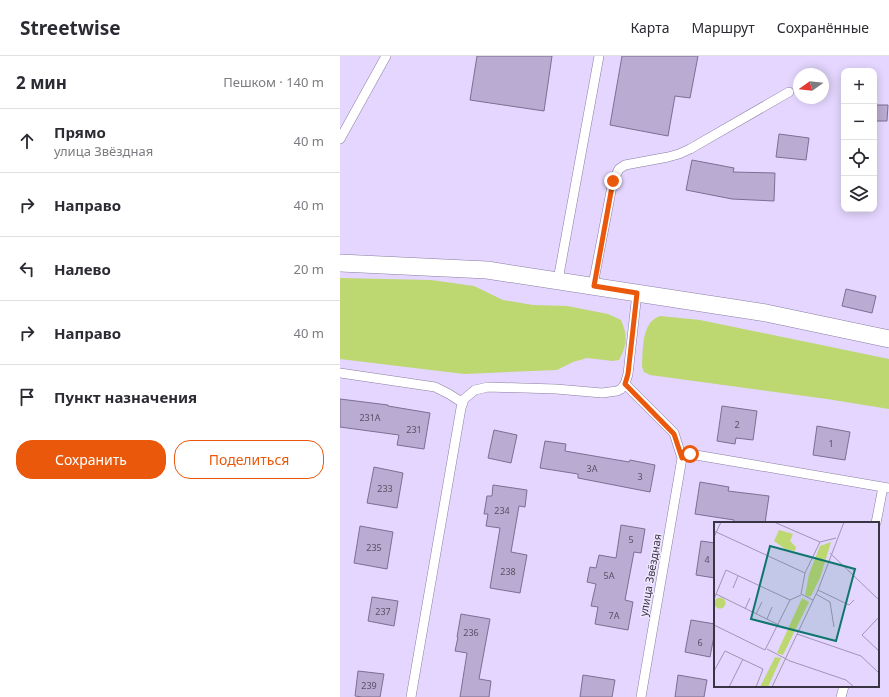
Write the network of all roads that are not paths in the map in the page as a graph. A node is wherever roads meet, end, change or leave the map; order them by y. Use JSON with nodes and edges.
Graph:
{"nodes":[{"id":1,"x":386,"y":56,"type":"edge"},
{"id":2,"x":598,"y":56,"type":"edge"},
{"id":3,"x":789,"y":92,"type":"dead end"},
{"id":4,"x":340,"y":139,"type":"edge"},
{"id":5,"x":340,"y":262,"type":"edge"},
{"id":6,"x":558,"y":280,"type":"junction"},
{"id":7,"x":594,"y":286,"type":"junction"},
{"id":8,"x":637,"y":293,"type":"junction"},
{"id":9,"x":889,"y":339,"type":"edge"},
{"id":10,"x":340,"y":373,"type":"edge"},
{"id":11,"x":625,"y":384,"type":"junction"},
{"id":12,"x":463,"y":403,"type":"junction"},
{"id":13,"x":682,"y":458,"type":"junction"},
{"id":14,"x":886,"y":488,"type":"edge"},
{"id":15,"x":876,"y":522,"type":"edge"},
{"id":16,"x":844,"y":687,"type":"edge"},
{"id":17,"x":411,"y":697,"type":"edge"},
{"id":18,"x":641,"y":697,"type":"edge"},
{"id":19,"x":842,"y":697,"type":"edge"}],
"edges":[{"from":1,"to":4,"type":"lane"},
{"from":2,"to":6,"type":"lane"},
{"from":3,"to":7,"type":"lane"},
{"from":5,"to":6,"type":"street"},
{"from":6,"to":7,"type":"street"},
{"from":7,"to":8,"type":"street"},
{"from":8,"to":9,"type":"street"},
{"from":8,"to":11,"type":"lane"},
{"from":10,"to":12,"type":"lane"},
{"from":11,"to":12,"type":"lane"},
{"from":11,"to":13,"type":"lane","name":"улица Звёздная"},
{"from":12,"to":17,"type":"lane"},
{"from":13,"to":14,"type":"lane"},
{"from":13,"to":18,"type":"lane","name":"улица Звёздная"},
{"from":14,"to":15,"type":"lane"},
{"from":16,"to":19,"type":"lane"}]}
